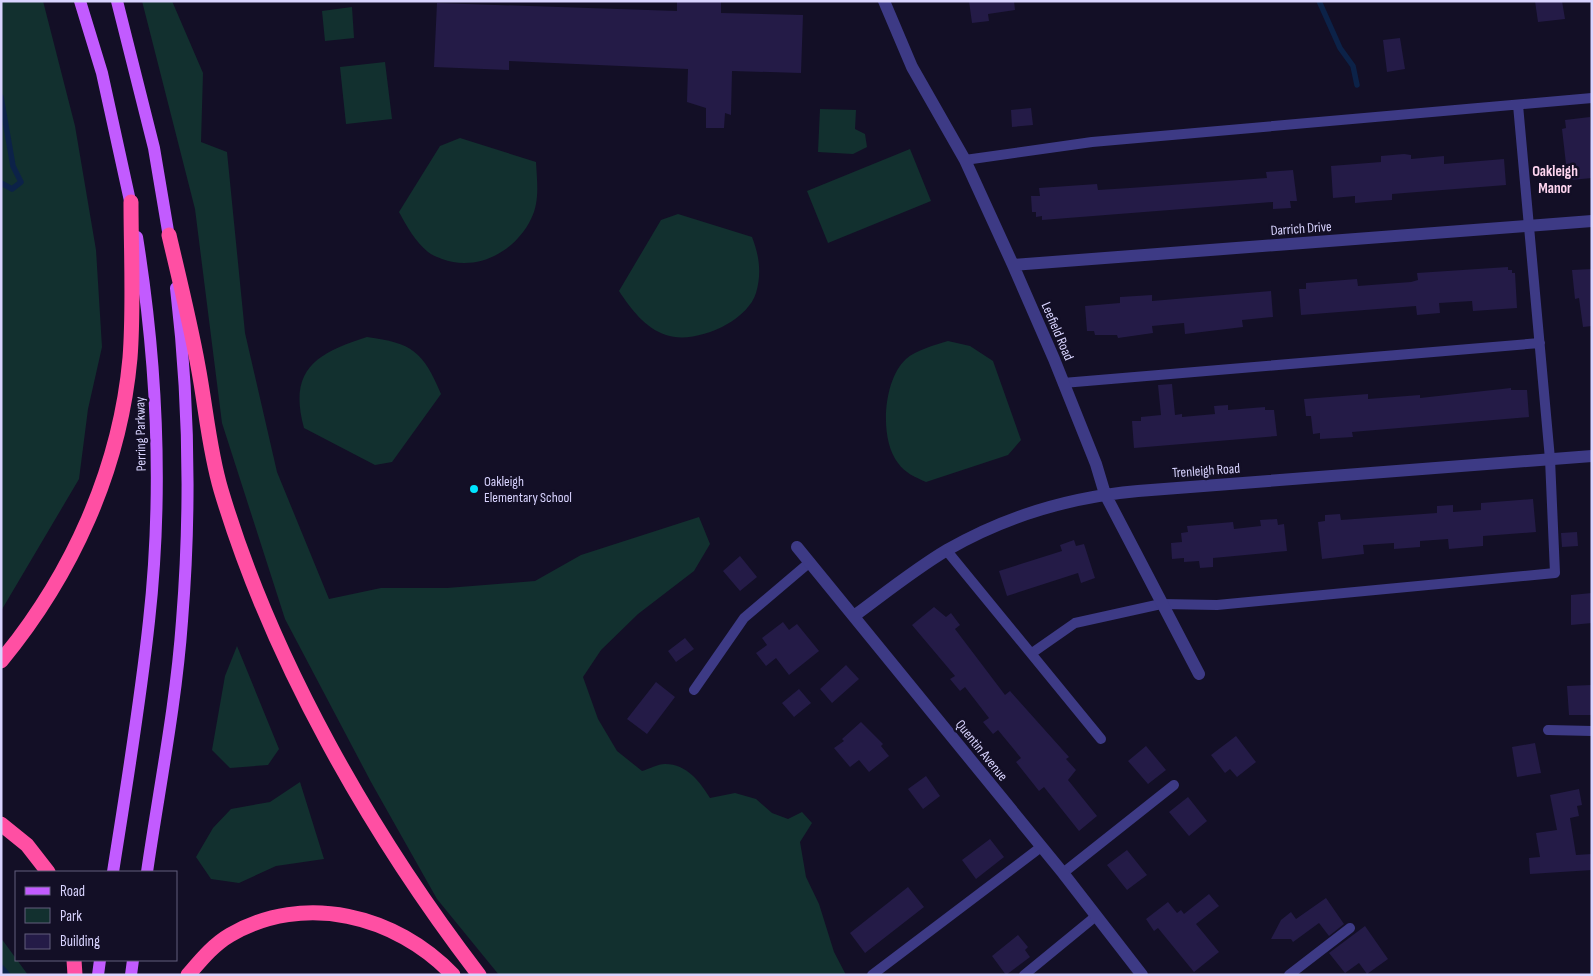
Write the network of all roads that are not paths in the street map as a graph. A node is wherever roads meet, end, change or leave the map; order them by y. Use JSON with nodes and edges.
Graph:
{"nodes":[{"id":1,"x":80,"y":1,"type":"edge"},
{"id":2,"x":117,"y":1,"type":"edge"},
{"id":3,"x":884,"y":1,"type":"edge"},
{"id":4,"x":1592,"y":98,"type":"edge"},
{"id":5,"x":1518,"y":105,"type":"junction"},
{"id":6,"x":965,"y":160,"type":"junction"},
{"id":7,"x":131,"y":202,"type":"junction"},
{"id":8,"x":1592,"y":221,"type":"edge"},
{"id":9,"x":1530,"y":225,"type":"junction"},
{"id":10,"x":169,"y":234,"type":"junction"},
{"id":11,"x":1013,"y":266,"type":"junction"},
{"id":12,"x":1540,"y":343,"type":"junction"},
{"id":13,"x":1063,"y":383,"type":"junction"},
{"id":14,"x":1592,"y":456,"type":"edge"},
{"id":15,"x":1550,"y":459,"type":"junction"},
{"id":16,"x":1105,"y":494,"type":"junction"},
{"id":17,"x":797,"y":547,"type":"dead end"},
{"id":18,"x":947,"y":551,"type":"junction"},
{"id":19,"x":810,"y":562,"type":"junction"},
{"id":20,"x":1161,"y":604,"type":"junction"},
{"id":21,"x":854,"y":616,"type":"junction"},
{"id":22,"x":1032,"y":653,"type":"junction"},
{"id":23,"x":1,"y":661,"type":"edge"},
{"id":24,"x":1199,"y":674,"type":"dead end"},
{"id":25,"x":694,"y":690,"type":"dead end"},
{"id":26,"x":1548,"y":730,"type":"dead end"},
{"id":27,"x":1592,"y":731,"type":"edge"},
{"id":28,"x":1101,"y":739,"type":"dead end"},
{"id":29,"x":1174,"y":785,"type":"dead end"},
{"id":30,"x":1,"y":824,"type":"edge"},
{"id":31,"x":1041,"y":847,"type":"junction"},
{"id":32,"x":47,"y":871,"type":"edge"},
{"id":33,"x":113,"y":871,"type":"edge"},
{"id":34,"x":147,"y":871,"type":"edge"},
{"id":35,"x":1063,"y":874,"type":"junction"},
{"id":36,"x":1096,"y":916,"type":"junction"},
{"id":37,"x":1350,"y":928,"type":"dead end"},
{"id":38,"x":74,"y":961,"type":"edge"},
{"id":39,"x":100,"y":961,"type":"edge"},
{"id":40,"x":133,"y":961,"type":"edge"},
{"id":41,"x":75,"y":975,"type":"edge"},
{"id":42,"x":98,"y":975,"type":"edge"},
{"id":43,"x":131,"y":975,"type":"edge"},
{"id":44,"x":188,"y":975,"type":"edge"},
{"id":45,"x":453,"y":975,"type":"edge"},
{"id":46,"x":479,"y":975,"type":"edge"},
{"id":47,"x":872,"y":975,"type":"edge"},
{"id":48,"x":1024,"y":975,"type":"edge"},
{"id":49,"x":1142,"y":975,"type":"edge"},
{"id":50,"x":1289,"y":975,"type":"edge"}],
"edges":[{"from":1,"to":7,"type":"main road","name":"Perring Parkway"},
{"from":2,"to":10,"type":"main road"},
{"from":3,"to":6,"type":"street","name":"Leefield Road"},
{"from":4,"to":5,"type":"lane"},
{"from":5,"to":6,"type":"lane"},
{"from":5,"to":9,"type":"lane"},
{"from":6,"to":11,"type":"street","name":"Leefield Road"},
{"from":7,"to":23,"type":"highway"},
{"from":7,"to":33,"type":"main road","name":"Perring Parkway"},
{"from":8,"to":9,"type":"street","name":"Darrich Drive"},
{"from":9,"to":11,"type":"street","name":"Darrich Drive"},
{"from":9,"to":12,"type":"lane"},
{"from":10,"to":34,"type":"main road"},
{"from":10,"to":46,"type":"highway"},
{"from":11,"to":13,"type":"street","name":"Leefield Road"},
{"from":12,"to":13,"type":"lane"},
{"from":12,"to":15,"type":"lane"},
{"from":13,"to":16,"type":"street","name":"Leefield Road"},
{"from":14,"to":15,"type":"street","name":"Trenleigh Road"},
{"from":15,"to":16,"type":"street","name":"Trenleigh Road"},
{"from":15,"to":20,"type":"lane"},
{"from":16,"to":18,"type":"street","name":"Trenleigh Road"},
{"from":16,"to":20,"type":"street","name":"Leefield Road"},
{"from":17,"to":19,"type":"street","name":"Quentin Avenue"},
{"from":18,"to":21,"type":"street","name":"Trenleigh Road"},
{"from":18,"to":22,"type":"lane"},
{"from":19,"to":21,"type":"street","name":"Quentin Avenue"},
{"from":19,"to":25,"type":"lane"},
{"from":20,"to":22,"type":"lane"},
{"from":20,"to":24,"type":"street","name":"Leefield Road"},
{"from":21,"to":31,"type":"street","name":"Quentin Avenue"},
{"from":22,"to":28,"type":"lane"},
{"from":26,"to":27,"type":"lane"},
{"from":29,"to":35,"type":"lane"},
{"from":30,"to":32,"type":"highway"},
{"from":31,"to":35,"type":"street","name":"Quentin Avenue"},
{"from":31,"to":47,"type":"lane"},
{"from":35,"to":36,"type":"street","name":"Quentin Avenue"},
{"from":36,"to":48,"type":"lane"},
{"from":36,"to":49,"type":"street","name":"Quentin Avenue"},
{"from":37,"to":50,"type":"lane"},
{"from":38,"to":41,"type":"highway"},
{"from":39,"to":42,"type":"main road"},
{"from":40,"to":43,"type":"main road"},
{"from":44,"to":45,"type":"highway"}]}
